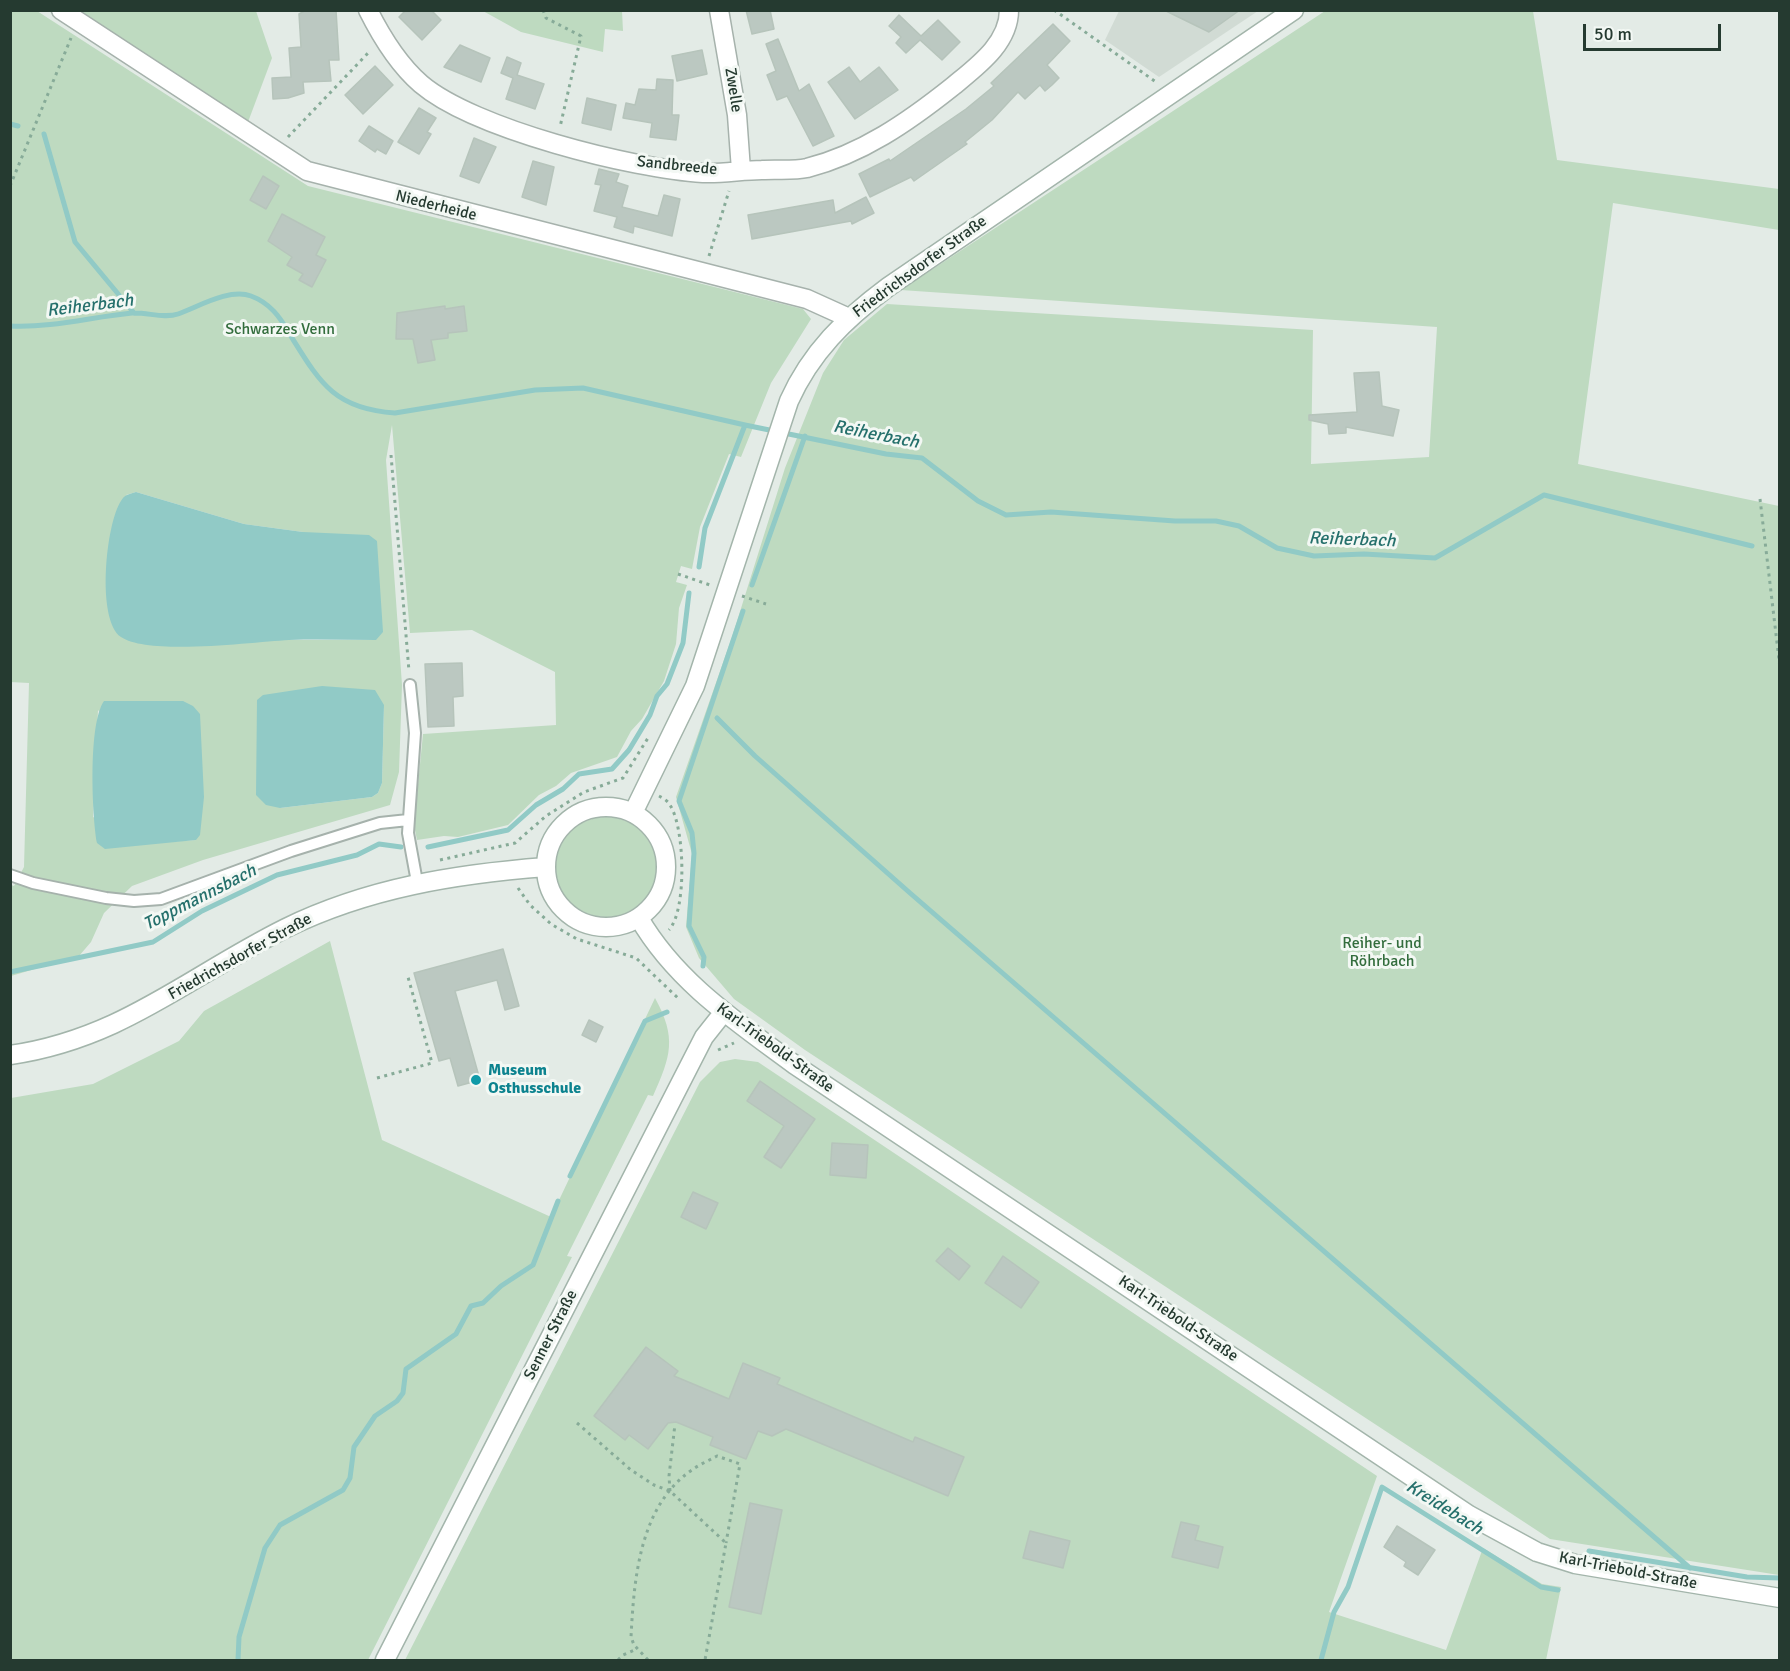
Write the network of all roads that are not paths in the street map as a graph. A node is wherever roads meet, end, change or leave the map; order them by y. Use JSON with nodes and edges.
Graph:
{"nodes":[{"id":1,"x":62,"y":10,"type":"edge"},
{"id":2,"x":368,"y":10,"type":"edge"},
{"id":3,"x":719,"y":10,"type":"edge"},
{"id":4,"x":1009,"y":10,"type":"edge"},
{"id":5,"x":1294,"y":10,"type":"edge"},
{"id":6,"x":741,"y":170,"type":"junction"},
{"id":7,"x":849,"y":318,"type":"junction"},
{"id":8,"x":410,"y":685,"type":"road end"},
{"id":9,"x":633,"y":813,"type":"junction"},
{"id":10,"x":408,"y":820,"type":"junction"},
{"id":11,"x":546,"y":867,"type":"junction"},
{"id":12,"x":10,"y":875,"type":"edge"},
{"id":13,"x":417,"y":882,"type":"junction"},
{"id":14,"x":639,"y":918,"type":"junction"},
{"id":15,"x":723,"y":1012,"type":"junction"},
{"id":16,"x":10,"y":1056,"type":"edge"},
{"id":17,"x":1779,"y":1598,"type":"edge"},
{"id":18,"x":385,"y":1660,"type":"edge"}],
"edges":[{"from":1,"to":7,"type":"street","name":"Niederheide"},
{"from":2,"to":6,"type":"street","name":"Sandbreede"},
{"from":3,"to":6,"type":"street","name":"Zwelle"},
{"from":4,"to":6,"type":"street","name":"Sandbreede"},
{"from":5,"to":7,"type":"street","name":"Friedrichsdorfer Straße"},
{"from":7,"to":9,"type":"street","name":"Friedrichsdorfer Straße"},
{"from":8,"to":10,"type":"lane"},
{"from":9,"to":11,"type":"street"},
{"from":9,"to":14,"type":"street"},
{"from":10,"to":12,"type":"lane"},
{"from":10,"to":13,"type":"lane"},
{"from":11,"to":13,"type":"street","name":"Friedrichsdorfer Straße"},
{"from":11,"to":14,"type":"street"},
{"from":13,"to":16,"type":"street","name":"Friedrichsdorfer Straße"},
{"from":14,"to":15,"type":"street","name":"Karl-Triebold-Straße"},
{"from":15,"to":17,"type":"street","name":"Karl-Triebold-Straße"},
{"from":15,"to":18,"type":"street","name":"Senner Straße"}]}
